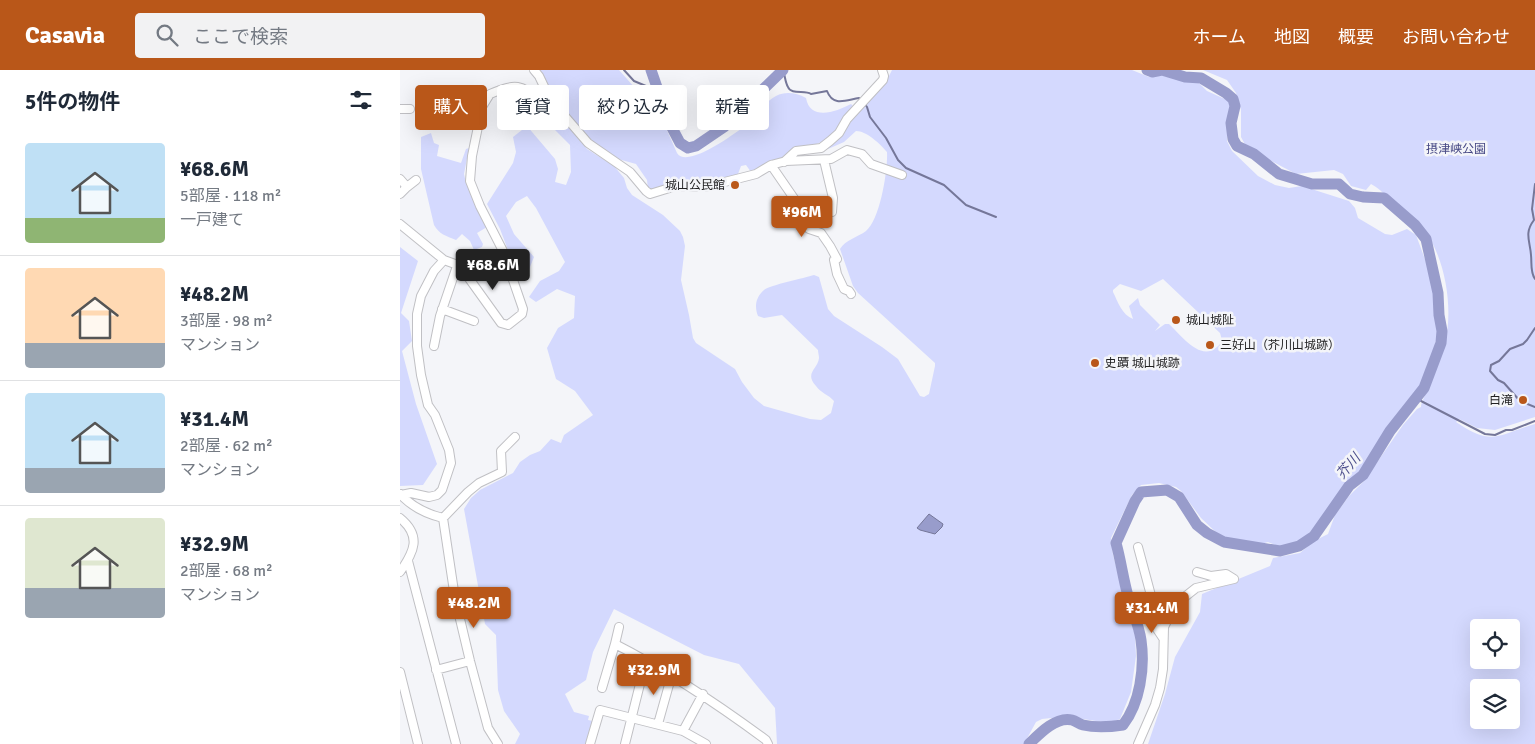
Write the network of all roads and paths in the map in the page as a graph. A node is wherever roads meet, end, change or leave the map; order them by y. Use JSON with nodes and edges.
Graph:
{"nodes":[{"id":1,"x":534,"y":70,"type":"edge"},
{"id":2,"x":882,"y":70,"type":"edge"},
{"id":3,"x":542,"y":85,"type":"edge"},
{"id":4,"x":497,"y":91,"type":"edge"},
{"id":5,"x":410,"y":108,"type":"dead end"},
{"id":6,"x":400,"y":109,"type":"edge"},
{"id":7,"x":569,"y":119,"type":"edge"},
{"id":8,"x":824,"y":160,"type":"junction"},
{"id":9,"x":784,"y":162,"type":"junction"},
{"id":10,"x":771,"y":165,"type":"junction"},
{"id":11,"x":902,"y":174,"type":"dead end"},
{"id":12,"x":400,"y":179,"type":"edge"},
{"id":13,"x":416,"y":180,"type":"dead end"},
{"id":14,"x":407,"y":187,"type":"junction"},
{"id":15,"x":400,"y":194,"type":"edge"},
{"id":16,"x":832,"y":212,"type":"dead end"},
{"id":17,"x":400,"y":224,"type":"edge"},
{"id":18,"x":444,"y":260,"type":"junction"},
{"id":19,"x":457,"y":266,"type":"junction"},
{"id":20,"x":851,"y":294,"type":"dead end"},
{"id":21,"x":442,"y":309,"type":"junction"},
{"id":22,"x":474,"y":321,"type":"dead end"},
{"id":23,"x":434,"y":346,"type":"dead end"},
{"id":24,"x":515,"y":437,"type":"dead end"},
{"id":25,"x":401,"y":494,"type":"edge"},
{"id":26,"x":400,"y":518,"type":"edge"},
{"id":27,"x":443,"y":518,"type":"junction"},
{"id":28,"x":1138,"y":548,"type":"dead end"},
{"id":29,"x":408,"y":561,"type":"junction"},
{"id":30,"x":400,"y":572,"type":"edge"},
{"id":31,"x":1197,"y":572,"type":"dead end"},
{"id":32,"x":619,"y":627,"type":"dead end"},
{"id":33,"x":1163,"y":638,"type":"junction"},
{"id":34,"x":615,"y":644,"type":"junction"},
{"id":35,"x":646,"y":660,"type":"junction"},
{"id":36,"x":470,"y":661,"type":"junction"},
{"id":37,"x":436,"y":670,"type":"junction"},
{"id":38,"x":400,"y":672,"type":"edge"},
{"id":39,"x":672,"y":674,"type":"junction"},
{"id":40,"x":602,"y":688,"type":"dead end"},
{"id":41,"x":702,"y":694,"type":"junction"},
{"id":42,"x":631,"y":717,"type":"junction"},
{"id":43,"x":658,"y":724,"type":"junction"},
{"id":44,"x":683,"y":731,"type":"junction"},
{"id":45,"x":418,"y":744,"type":"edge"},
{"id":46,"x":456,"y":744,"type":"edge"},
{"id":47,"x":498,"y":744,"type":"edge"},
{"id":48,"x":590,"y":744,"type":"edge"},
{"id":49,"x":626,"y":744,"type":"edge"},
{"id":50,"x":706,"y":744,"type":"edge"},
{"id":51,"x":768,"y":744,"type":"edge"},
{"id":52,"x":1138,"y":744,"type":"edge"}],
"edges":[{"from":1,"to":3,"type":"street"},
{"from":2,"to":9,"type":"street"},
{"from":4,"to":19,"type":"street"},
{"from":5,"to":6,"type":"street"},
{"from":7,"to":10,"type":"street"},
{"from":8,"to":9,"type":"street"},
{"from":8,"to":11,"type":"street"},
{"from":8,"to":16,"type":"street"},
{"from":9,"to":10,"type":"street"},
{"from":10,"to":20,"type":"street"},
{"from":12,"to":14,"type":"street"},
{"from":13,"to":14,"type":"street"},
{"from":14,"to":15,"type":"street"},
{"from":17,"to":18,"type":"street"},
{"from":18,"to":19,"type":"street"},
{"from":18,"to":25,"type":"street"},
{"from":19,"to":21,"type":"street"},
{"from":21,"to":22,"type":"street"},
{"from":21,"to":23,"type":"street"},
{"from":24,"to":27,"type":"street"},
{"from":25,"to":27,"type":"street"},
{"from":26,"to":29,"type":"street"},
{"from":27,"to":36,"type":"street"},
{"from":28,"to":33,"type":"street"},
{"from":29,"to":30,"type":"street"},
{"from":29,"to":37,"type":"street"},
{"from":31,"to":33,"type":"street"},
{"from":32,"to":34,"type":"street"},
{"from":33,"to":52,"type":"street"},
{"from":34,"to":35,"type":"street"},
{"from":34,"to":40,"type":"street"},
{"from":35,"to":39,"type":"street"},
{"from":35,"to":42,"type":"street"},
{"from":36,"to":37,"type":"street"},
{"from":36,"to":47,"type":"street"},
{"from":37,"to":46,"type":"street"},
{"from":38,"to":45,"type":"street"},
{"from":39,"to":41,"type":"street"},
{"from":39,"to":43,"type":"street"},
{"from":41,"to":44,"type":"street"},
{"from":41,"to":51,"type":"street"},
{"from":42,"to":43,"type":"street"},
{"from":42,"to":48,"type":"street"},
{"from":42,"to":49,"type":"street"},
{"from":43,"to":44,"type":"street"},
{"from":44,"to":50,"type":"street"}]}
